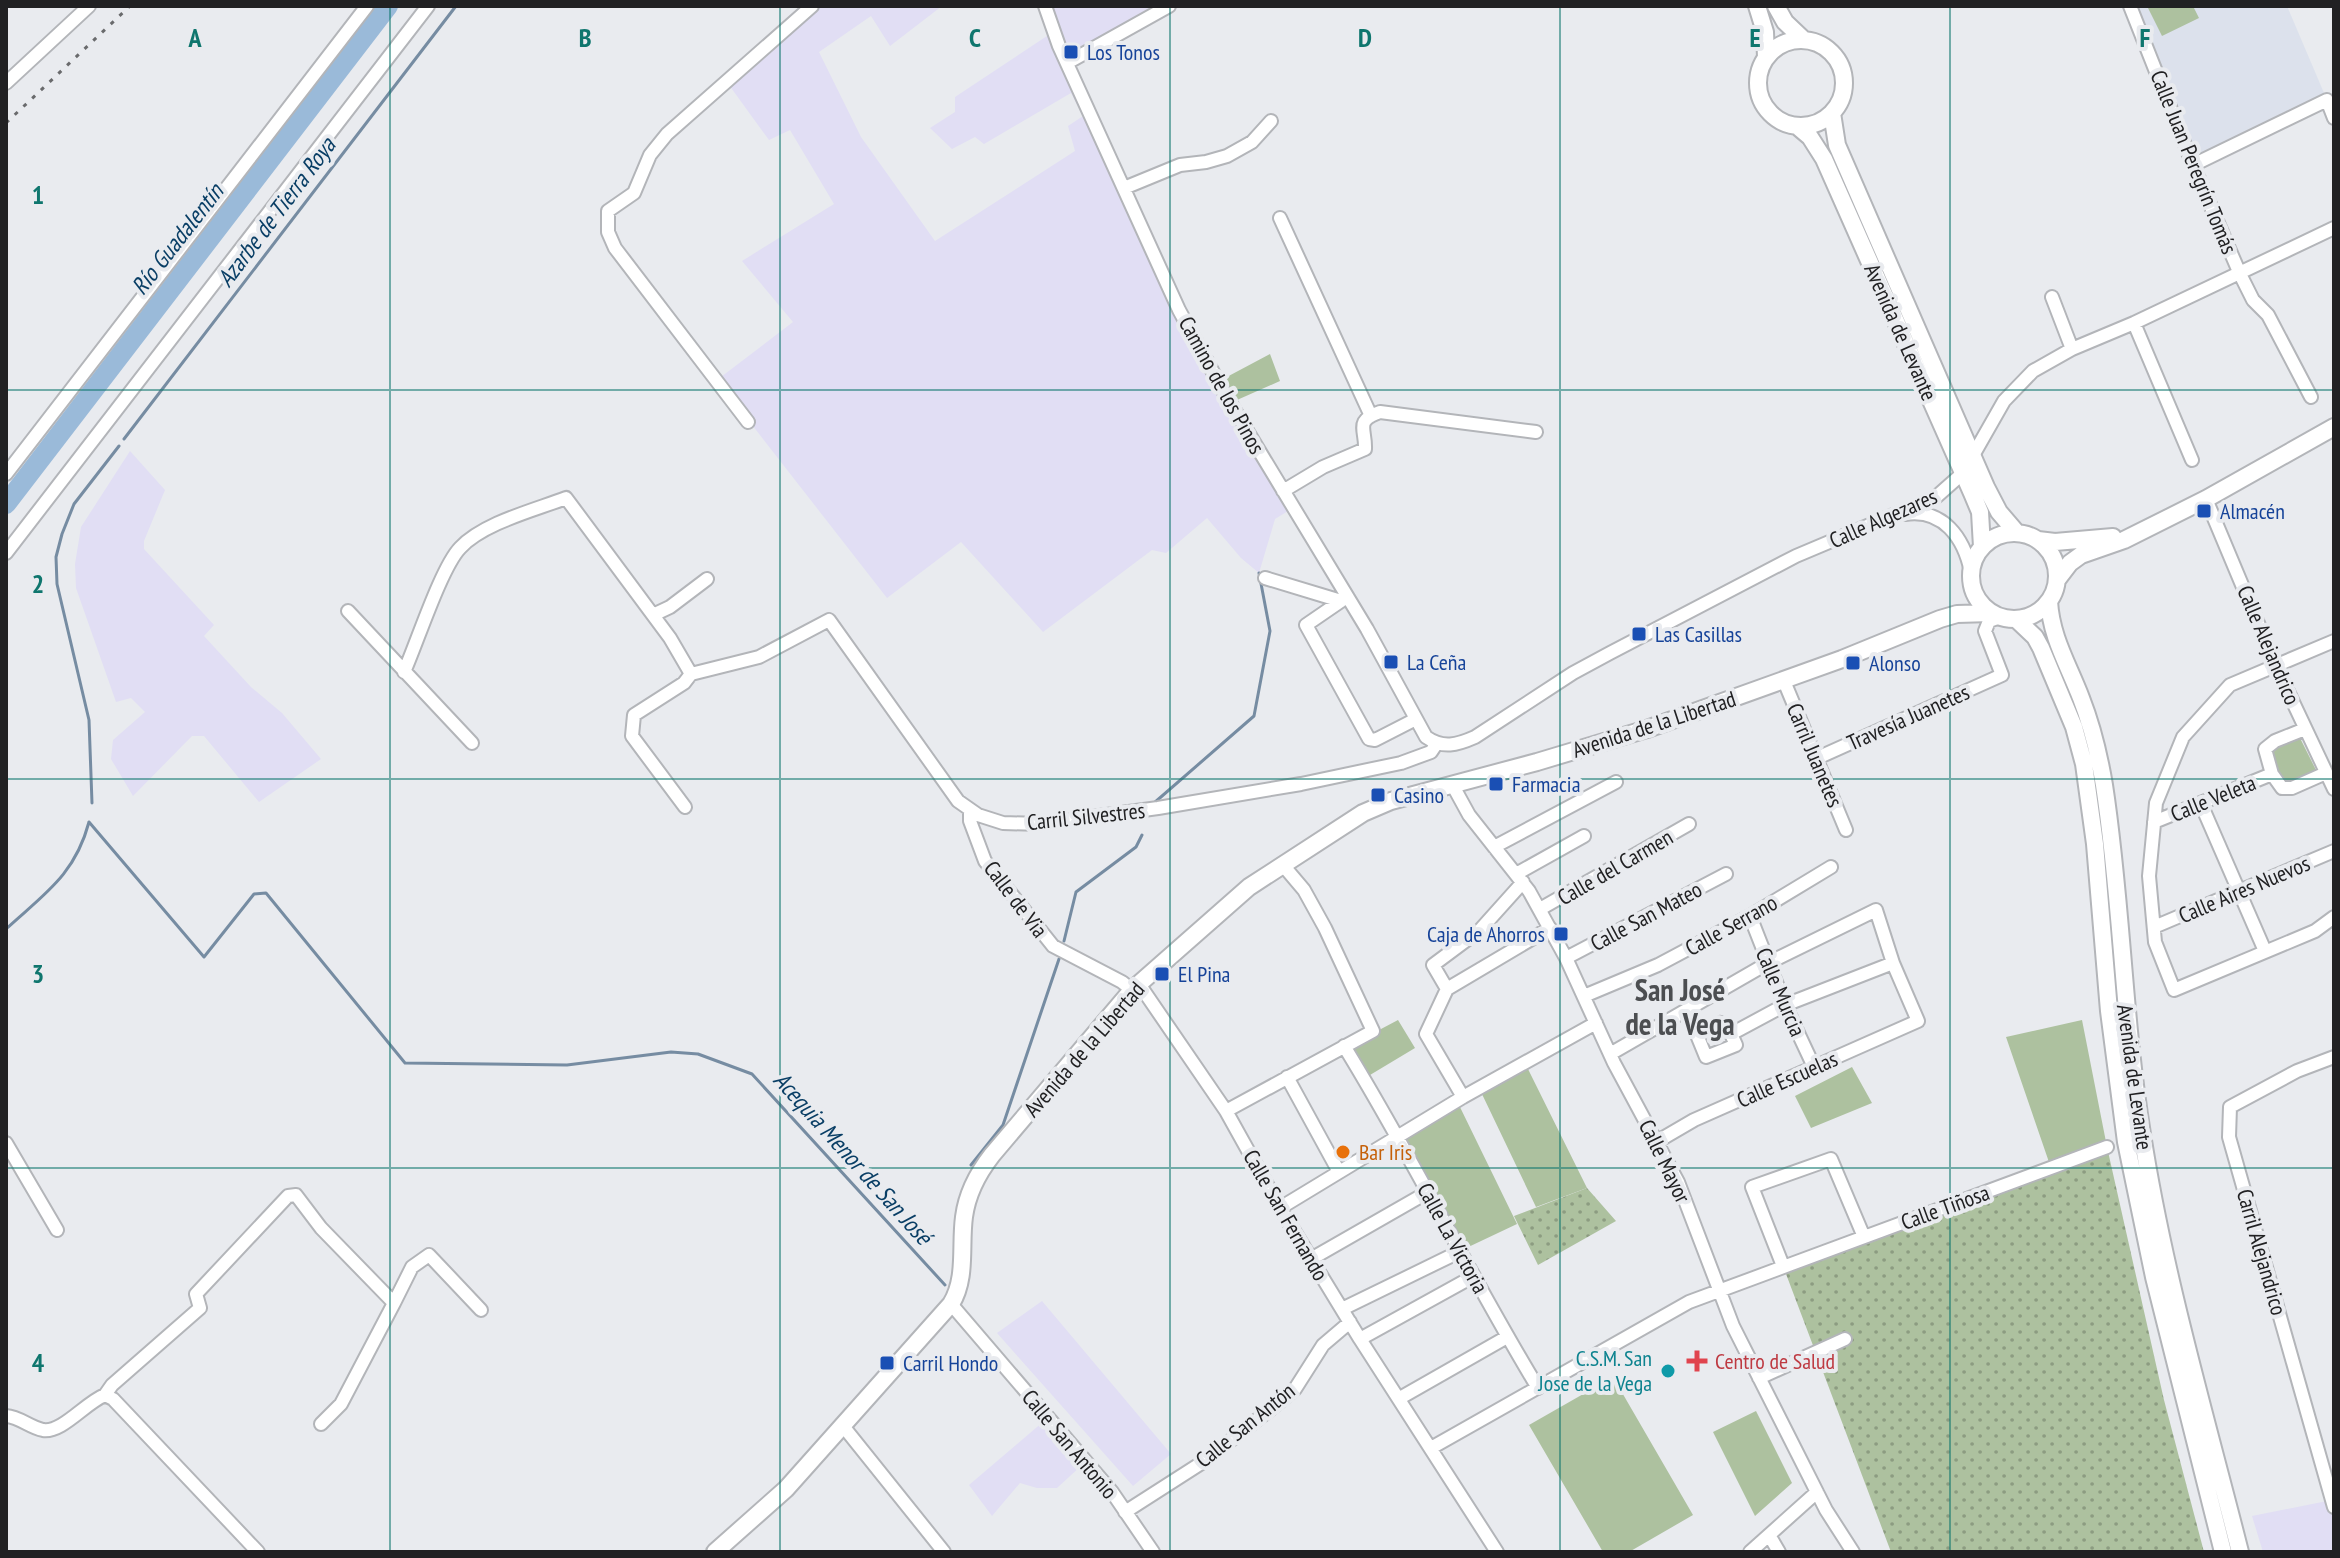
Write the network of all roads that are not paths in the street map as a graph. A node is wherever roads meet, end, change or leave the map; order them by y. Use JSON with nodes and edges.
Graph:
{"nodes":[{"id":1,"x":89,"y":6,"type":"edge"},
{"id":2,"x":367,"y":6,"type":"edge"},
{"id":3,"x":428,"y":6,"type":"edge"},
{"id":4,"x":812,"y":6,"type":"edge"},
{"id":5,"x":1045,"y":6,"type":"edge"},
{"id":6,"x":1169,"y":6,"type":"edge"},
{"id":7,"x":1757,"y":6,"type":"edge"},
{"id":8,"x":1776,"y":6,"type":"edge"},
{"id":9,"x":2130,"y":6,"type":"edge"},
{"id":10,"x":1804,"y":40,"type":"junction"},
{"id":11,"x":1766,"y":57,"type":"junction"},
{"id":12,"x":1067,"y":63,"type":"junction"},
{"id":13,"x":6,"y":83,"type":"edge"},
{"id":14,"x":1832,"y":113,"type":"junction"},
{"id":15,"x":2334,"y":118,"type":"edge"},
{"id":16,"x":1271,"y":121,"type":"dead end"},
{"id":17,"x":1797,"y":126,"type":"junction"},
{"id":18,"x":2193,"y":165,"type":"junction"},
{"id":19,"x":1124,"y":188,"type":"junction"},
{"id":20,"x":1280,"y":218,"type":"dead end"},
{"id":21,"x":2334,"y":228,"type":"edge"},
{"id":22,"x":2240,"y":274,"type":"junction"},
{"id":23,"x":2052,"y":297,"type":"dead end"},
{"id":24,"x":2134,"y":323,"type":"junction"},
{"id":25,"x":2072,"y":349,"type":"junction"},
{"id":26,"x":2311,"y":397,"type":"dead end"},
{"id":27,"x":1371,"y":416,"type":"junction"},
{"id":28,"x":748,"y":422,"type":"dead end"},
{"id":29,"x":2334,"y":427,"type":"edge"},
{"id":30,"x":1536,"y":432,"type":"dead end"},
{"id":31,"x":1973,"y":458,"type":"junction"},
{"id":32,"x":2192,"y":460,"type":"dead end"},
{"id":33,"x":1963,"y":473,"type":"junction"},
{"id":34,"x":6,"y":474,"type":"edge"},
{"id":35,"x":1283,"y":491,"type":"junction"},
{"id":36,"x":2206,"y":499,"type":"junction"},
{"id":37,"x":1894,"y":516,"type":"junction"},
{"id":38,"x":2017,"y":533,"type":"junction"},
{"id":39,"x":2138,"y":533,"type":"junction"},
{"id":40,"x":2038,"y":540,"type":"junction"},
{"id":41,"x":1982,"y":547,"type":"junction"},
{"id":42,"x":6,"y":553,"type":"edge"},
{"id":43,"x":1265,"y":578,"type":"dead end"},
{"id":44,"x":707,"y":579,"type":"dead end"},
{"id":45,"x":1971,"y":579,"type":"junction"},
{"id":46,"x":2057,"y":580,"type":"junction"},
{"id":47,"x":1344,"y":599,"type":"junction"},
{"id":48,"x":2049,"y":601,"type":"junction"},
{"id":49,"x":348,"y":611,"type":"dead end"},
{"id":50,"x":653,"y":615,"type":"junction"},
{"id":51,"x":2003,"y":616,"type":"junction"},
{"id":52,"x":1940,"y":619,"type":"junction"},
{"id":53,"x":2334,"y":641,"type":"edge"},
{"id":54,"x":2276,"y":666,"type":"junction"},
{"id":55,"x":404,"y":672,"type":"junction"},
{"id":56,"x":691,"y":674,"type":"junction"},
{"id":57,"x":1784,"y":681,"type":"junction"},
{"id":58,"x":1416,"y":719,"type":"junction"},
{"id":59,"x":2305,"y":729,"type":"junction"},
{"id":60,"x":472,"y":743,"type":"dead end"},
{"id":61,"x":1437,"y":743,"type":"junction"},
{"id":62,"x":1815,"y":759,"type":"junction"},
{"id":63,"x":2326,"y":773,"type":"junction"},
{"id":64,"x":2272,"y":774,"type":"junction"},
{"id":65,"x":1616,"y":782,"type":"dead end"},
{"id":66,"x":1452,"y":784,"type":"junction"},
{"id":67,"x":2334,"y":789,"type":"edge"},
{"id":68,"x":2201,"y":804,"type":"junction"},
{"id":69,"x":685,"y":807,"type":"dead end"},
{"id":70,"x":970,"y":810,"type":"junction"},
{"id":71,"x":2154,"y":822,"type":"junction"},
{"id":72,"x":1689,"y":824,"type":"dead end"},
{"id":73,"x":1846,"y":830,"type":"dead end"},
{"id":74,"x":1584,"y":836,"type":"dead end"},
{"id":75,"x":1494,"y":847,"type":"junction"},
{"id":76,"x":2334,"y":851,"type":"edge"},
{"id":77,"x":1282,"y":864,"type":"junction"},
{"id":78,"x":1831,"y":867,"type":"dead end"},
{"id":79,"x":1726,"y":874,"type":"dead end"},
{"id":80,"x":1520,"y":878,"type":"junction"},
{"id":81,"x":2238,"y":892,"type":"junction"},
{"id":82,"x":1540,"y":909,"type":"junction"},
{"id":83,"x":1750,"y":916,"type":"junction"},
{"id":84,"x":2334,"y":917,"type":"edge"},
{"id":85,"x":2154,"y":927,"type":"junction"},
{"id":86,"x":1550,"y":928,"type":"junction"},
{"id":87,"x":2265,"y":951,"type":"junction"},
{"id":88,"x":1566,"y":958,"type":"junction"},
{"id":89,"x":1768,"y":963,"type":"junction"},
{"id":90,"x":1893,"y":963,"type":"junction"},
{"id":91,"x":1136,"y":987,"type":"junction"},
{"id":92,"x":1447,"y":989,"type":"junction"},
{"id":93,"x":1584,"y":996,"type":"junction"},
{"id":94,"x":1785,"y":1005,"type":"junction"},
{"id":95,"x":1596,"y":1023,"type":"junction"},
{"id":96,"x":1731,"y":1034,"type":"dead end"},
{"id":97,"x":1344,"y":1046,"type":"junction"},
{"id":98,"x":1610,"y":1054,"type":"junction"},
{"id":99,"x":2334,"y":1057,"type":"edge"},
{"id":100,"x":1814,"y":1067,"type":"junction"},
{"id":101,"x":1287,"y":1077,"type":"junction"},
{"id":102,"x":1463,"y":1097,"type":"junction"},
{"id":103,"x":1226,"y":1111,"type":"junction"},
{"id":104,"x":1398,"y":1136,"type":"junction"},
{"id":105,"x":1658,"y":1141,"type":"junction"},
{"id":106,"x":6,"y":1143,"type":"edge"},
{"id":107,"x":2107,"y":1147,"type":"dead end"},
{"id":108,"x":1339,"y":1172,"type":"junction"},
{"id":109,"x":1428,"y":1192,"type":"junction"},
{"id":110,"x":1280,"y":1208,"type":"junction"},
{"id":111,"x":57,"y":1230,"type":"dead end"},
{"id":112,"x":1864,"y":1237,"type":"junction"},
{"id":113,"x":1461,"y":1251,"type":"junction"},
{"id":114,"x":1311,"y":1259,"type":"junction"},
{"id":115,"x":1783,"y":1266,"type":"junction"},
{"id":116,"x":1474,"y":1276,"type":"junction"},
{"id":117,"x":1719,"y":1290,"type":"junction"},
{"id":118,"x":394,"y":1303,"type":"junction"},
{"id":119,"x":951,"y":1304,"type":"junction"},
{"id":120,"x":1342,"y":1309,"type":"junction"},
{"id":121,"x":481,"y":1310,"type":"dead end"},
{"id":122,"x":1350,"y":1322,"type":"junction"},
{"id":123,"x":1507,"y":1337,"type":"junction"},
{"id":124,"x":1360,"y":1339,"type":"junction"},
{"id":125,"x":1845,"y":1339,"type":"dead end"},
{"id":126,"x":1759,"y":1378,"type":"junction"},
{"id":127,"x":1538,"y":1388,"type":"junction"},
{"id":128,"x":105,"y":1395,"type":"junction"},
{"id":129,"x":1400,"y":1398,"type":"junction"},
{"id":130,"x":6,"y":1416,"type":"edge"},
{"id":131,"x":321,"y":1424,"type":"dead end"},
{"id":132,"x":843,"y":1426,"type":"junction"},
{"id":133,"x":1431,"y":1448,"type":"junction"},
{"id":134,"x":1817,"y":1492,"type":"junction"},
{"id":135,"x":2334,"y":1507,"type":"edge"},
{"id":136,"x":1125,"y":1512,"type":"junction"},
{"id":137,"x":1769,"y":1535,"type":"junction"},
{"id":138,"x":258,"y":1552,"type":"edge"},
{"id":139,"x":715,"y":1552,"type":"edge"},
{"id":140,"x":944,"y":1552,"type":"edge"},
{"id":141,"x":1153,"y":1552,"type":"edge"},
{"id":142,"x":1497,"y":1552,"type":"edge"},
{"id":143,"x":1750,"y":1552,"type":"edge"},
{"id":144,"x":1779,"y":1552,"type":"edge"},
{"id":145,"x":1853,"y":1552,"type":"edge"},
{"id":146,"x":2223,"y":1552,"type":"edge"},
{"id":147,"x":2240,"y":1552,"type":"edge"}],
"edges":[{"from":1,"to":13,"type":"street"},
{"from":2,"to":34,"type":"street"},
{"from":3,"to":42,"type":"street"},
{"from":4,"to":28,"type":"street"},
{"from":5,"to":12,"type":"street","name":"Camino de los Pinos"},
{"from":6,"to":12,"type":"street"},
{"from":7,"to":11,"type":"main road"},
{"from":8,"to":10,"type":"main road"},
{"from":9,"to":18,"type":"street","name":"Calle Juan Peregrín Tomás"},
{"from":10,"to":11,"type":"main road"},
{"from":10,"to":14,"type":"main road"},
{"from":11,"to":17,"type":"main road"},
{"from":12,"to":19,"type":"street","name":"Camino de los Pinos"},
{"from":14,"to":17,"type":"main road"},
{"from":14,"to":31,"type":"main road","name":"Avenida de Levante"},
{"from":15,"to":18,"type":"street"},
{"from":16,"to":19,"type":"street"},
{"from":17,"to":33,"type":"main road","name":"Avenida de Levante"},
{"from":18,"to":22,"type":"street","name":"Calle Juan Peregrín Tomás"},
{"from":19,"to":35,"type":"street","name":"Camino de los Pinos"},
{"from":20,"to":27,"type":"street"},
{"from":21,"to":22,"type":"street","name":"Calle Algezares"},
{"from":22,"to":24,"type":"street","name":"Calle Algezares"},
{"from":22,"to":26,"type":"street","name":"Calle Juan Peregrín Tomás"},
{"from":23,"to":25,"type":"street"},
{"from":24,"to":25,"type":"street","name":"Calle Algezares"},
{"from":24,"to":32,"type":"street"},
{"from":25,"to":31,"type":"street","name":"Calle Algezares"},
{"from":27,"to":30,"type":"street"},
{"from":27,"to":35,"type":"street"},
{"from":29,"to":36,"type":"main road"},
{"from":31,"to":33,"type":"street","name":"Calle Algezares"},
{"from":31,"to":38,"type":"main road","name":"Avenida de Levante"},
{"from":33,"to":37,"type":"street","name":"Calle Algezares"},
{"from":33,"to":41,"type":"main road","name":"Avenida de Levante"},
{"from":35,"to":47,"type":"street","name":"Camino de los Pinos"},
{"from":36,"to":39,"type":"main road"},
{"from":36,"to":54,"type":"street","name":"Calle Alejandrico"},
{"from":37,"to":45,"type":"street"},
{"from":37,"to":61,"type":"street","name":"Calle Algezares"},
{"from":38,"to":40,"type":"main road"},
{"from":38,"to":41,"type":"main road"},
{"from":39,"to":40,"type":"main road"},
{"from":39,"to":46,"type":"main road"},
{"from":40,"to":46,"type":"main road"},
{"from":41,"to":45,"type":"main road"},
{"from":43,"to":47,"type":"street"},
{"from":44,"to":50,"type":"street"},
{"from":45,"to":51,"type":"main road"},
{"from":45,"to":52,"type":"main road","name":"Avenida de la Libertad"},
{"from":46,"to":48,"type":"main road"},
{"from":47,"to":58,"type":"street","name":"Camino de los Pinos"},
{"from":47,"to":58,"type":"street"},
{"from":48,"to":51,"type":"main road"},
{"from":48,"to":147,"type":"main road","name":"Avenida de Levante"},
{"from":49,"to":55,"type":"street"},
{"from":50,"to":55,"type":"street"},
{"from":50,"to":56,"type":"street"},
{"from":51,"to":52,"type":"main road","name":"Avenida de la Libertad"},
{"from":51,"to":62,"type":"street","name":"Travesía Juanetes"},
{"from":51,"to":146,"type":"main road","name":"Avenida de Levante"},
{"from":52,"to":57,"type":"main road","name":"Avenida de la Libertad"},
{"from":53,"to":54,"type":"street"},
{"from":54,"to":59,"type":"street","name":"Calle Alejandrico"},
{"from":54,"to":71,"type":"street"},
{"from":55,"to":60,"type":"street"},
{"from":56,"to":69,"type":"street"},
{"from":56,"to":70,"type":"street","name":"Carril Silvestres"},
{"from":57,"to":62,"type":"street","name":"Carril Juanetes"},
{"from":57,"to":66,"type":"main road","name":"Avenida de la Libertad"},
{"from":58,"to":61,"type":"street","name":"Camino de los Pinos"},
{"from":59,"to":63,"type":"street","name":"Calle Alejandrico"},
{"from":59,"to":64,"type":"street","name":"Calle Veleta"},
{"from":61,"to":70,"type":"street","name":"Carril Silvestres"},
{"from":62,"to":73,"type":"street","name":"Carril Juanetes"},
{"from":63,"to":64,"type":"street","name":"Calle Veleta"},
{"from":63,"to":67,"type":"street","name":"Calle Alejandrico"},
{"from":64,"to":68,"type":"street","name":"Calle Veleta"},
{"from":65,"to":75,"type":"street"},
{"from":66,"to":75,"type":"street","name":"Calle Mayor"},
{"from":66,"to":77,"type":"main road","name":"Avenida de la Libertad"},
{"from":68,"to":71,"type":"street","name":"Calle Veleta"},
{"from":68,"to":81,"type":"street"},
{"from":70,"to":91,"type":"street","name":"Calle de Via"},
{"from":71,"to":85,"type":"street"},
{"from":72,"to":82,"type":"street","name":"Calle del Carmen"},
{"from":74,"to":80,"type":"street"},
{"from":75,"to":80,"type":"street","name":"Calle Mayor"},
{"from":76,"to":81,"type":"street","name":"Calle Aires Nuevos"},
{"from":77,"to":91,"type":"main road","name":"Avenida de la Libertad"},
{"from":77,"to":97,"type":"street"},
{"from":78,"to":83,"type":"street","name":"Calle Serrano"},
{"from":79,"to":88,"type":"street","name":"Calle San Mateo"},
{"from":80,"to":82,"type":"street","name":"Calle Mayor"},
{"from":80,"to":92,"type":"street"},
{"from":81,"to":85,"type":"street","name":"Calle Aires Nuevos"},
{"from":81,"to":87,"type":"street"},
{"from":82,"to":86,"type":"street","name":"Calle Mayor"},
{"from":83,"to":89,"type":"street","name":"Calle Murcia"},
{"from":83,"to":93,"type":"street","name":"Calle Serrano"},
{"from":84,"to":87,"type":"street"},
{"from":85,"to":87,"type":"street"},
{"from":86,"to":88,"type":"street","name":"Calle Mayor"},
{"from":86,"to":92,"type":"street"},
{"from":88,"to":93,"type":"street","name":"Calle Mayor"},
{"from":89,"to":90,"type":"street"},
{"from":89,"to":94,"type":"street","name":"Calle Murcia"},
{"from":89,"to":98,"type":"street"},
{"from":90,"to":94,"type":"street"},
{"from":90,"to":100,"type":"street","name":"Calle Escuelas"},
{"from":91,"to":103,"type":"street","name":"Calle San Fernando"},
{"from":91,"to":119,"type":"main road","name":"Avenida de la Libertad"},
{"from":92,"to":102,"type":"street"},
{"from":93,"to":95,"type":"street","name":"Calle Mayor"},
{"from":94,"to":96,"type":"street"},
{"from":94,"to":100,"type":"street","name":"Calle Murcia"},
{"from":95,"to":98,"type":"street","name":"Calle Mayor"},
{"from":95,"to":102,"type":"street"},
{"from":97,"to":101,"type":"street"},
{"from":97,"to":104,"type":"street","name":"Calle La Victoria"},
{"from":98,"to":105,"type":"street","name":"Calle Mayor"},
{"from":99,"to":135,"type":"street","name":"Carril Alejandrico"},
{"from":100,"to":105,"type":"street","name":"Calle Escuelas"},
{"from":101,"to":103,"type":"street"},
{"from":101,"to":108,"type":"street"},
{"from":102,"to":104,"type":"street"},
{"from":103,"to":110,"type":"street","name":"Calle San Fernando"},
{"from":104,"to":108,"type":"street"},
{"from":104,"to":109,"type":"street","name":"Calle La Victoria"},
{"from":105,"to":117,"type":"street","name":"Calle Mayor"},
{"from":106,"to":111,"type":"street"},
{"from":107,"to":112,"type":"street","name":"Calle Tiñosa"},
{"from":108,"to":110,"type":"street"},
{"from":109,"to":113,"type":"street","name":"Calle La Victoria"},
{"from":109,"to":114,"type":"street"},
{"from":110,"to":114,"type":"street","name":"Calle San Fernando"},
{"from":112,"to":115,"type":"street","name":"Calle Tiñosa"},
{"from":112,"to":115,"type":"street"},
{"from":113,"to":116,"type":"street","name":"Calle La Victoria"},
{"from":113,"to":120,"type":"street"},
{"from":114,"to":120,"type":"street","name":"Calle San Fernando"},
{"from":115,"to":117,"type":"street","name":"Calle Tiñosa"},
{"from":116,"to":123,"type":"street","name":"Calle La Victoria"},
{"from":116,"to":124,"type":"street"},
{"from":117,"to":126,"type":"street","name":"Calle Mayor"},
{"from":117,"to":127,"type":"street","name":"Calle Tiñosa"},
{"from":118,"to":121,"type":"street"},
{"from":118,"to":128,"type":"street"},
{"from":118,"to":131,"type":"street"},
{"from":119,"to":132,"type":"main road","name":"Avenida de la Libertad"},
{"from":119,"to":136,"type":"street","name":"Calle San Antonio"},
{"from":120,"to":122,"type":"street","name":"Calle San Fernando"},
{"from":122,"to":124,"type":"street","name":"Calle San Fernando"},
{"from":122,"to":136,"type":"street","name":"Calle San Antón"},
{"from":123,"to":127,"type":"street","name":"Calle La Victoria"},
{"from":123,"to":129,"type":"street"},
{"from":124,"to":129,"type":"street","name":"Calle San Fernando"},
{"from":125,"to":126,"type":"street"},
{"from":126,"to":134,"type":"street","name":"Calle Mayor"},
{"from":127,"to":133,"type":"street","name":"Calle Tiñosa"},
{"from":128,"to":130,"type":"street"},
{"from":128,"to":138,"type":"street"},
{"from":129,"to":133,"type":"street","name":"Calle San Fernando"},
{"from":132,"to":139,"type":"main road","name":"Avenida de la Libertad"},
{"from":132,"to":140,"type":"street"},
{"from":133,"to":142,"type":"street","name":"Calle San Fernando"},
{"from":134,"to":137,"type":"street"},
{"from":134,"to":145,"type":"street","name":"Calle Mayor"},
{"from":136,"to":141,"type":"street","name":"Calle San Antonio"},
{"from":137,"to":143,"type":"street"},
{"from":137,"to":144,"type":"street"}]}
